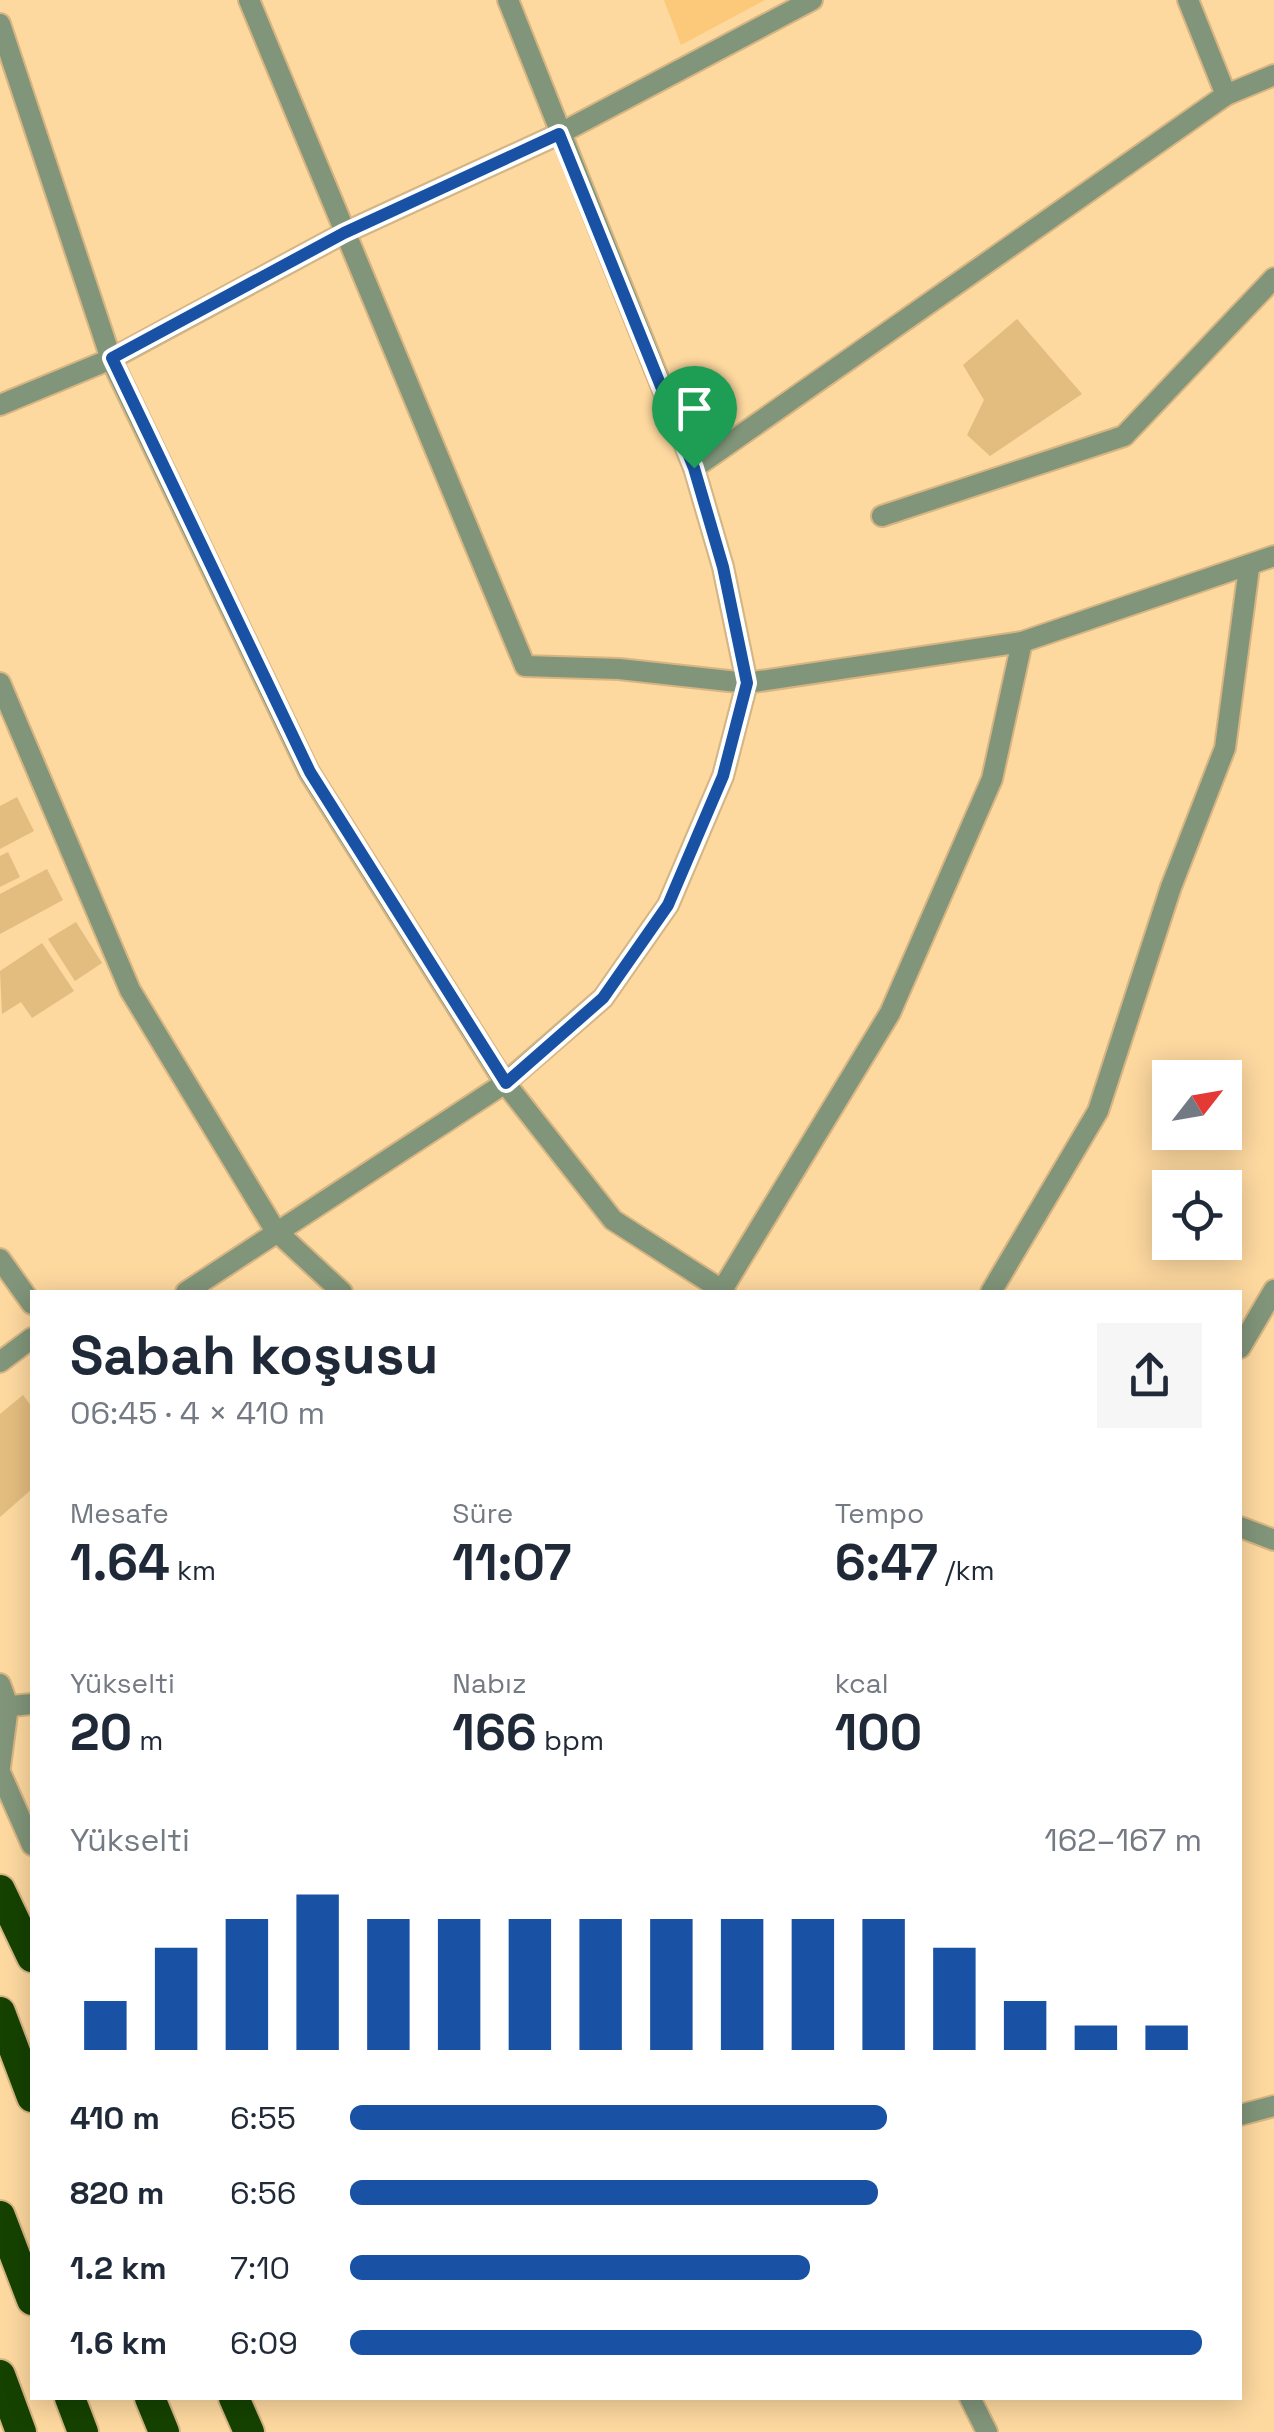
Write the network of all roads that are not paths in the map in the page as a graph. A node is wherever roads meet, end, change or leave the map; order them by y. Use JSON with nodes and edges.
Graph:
{"nodes":[{"id":1,"x":249,"y":0,"type":"edge"},
{"id":2,"x":508,"y":0,"type":"edge"},
{"id":3,"x":812,"y":0,"type":"edge"},
{"id":4,"x":1188,"y":0,"type":"edge"},
{"id":5,"x":0,"y":24,"type":"edge"},
{"id":6,"x":1274,"y":76,"type":"edge"},
{"id":7,"x":1226,"y":96,"type":"junction"},
{"id":8,"x":559,"y":134,"type":"junction"},
{"id":9,"x":344,"y":233,"type":"junction"},
{"id":10,"x":1274,"y":278,"type":"edge"},
{"id":11,"x":112,"y":358,"type":"junction"},
{"id":12,"x":0,"y":405,"type":"edge"},
{"id":13,"x":694,"y":468,"type":"junction"},
{"id":14,"x":882,"y":516,"type":"dead end"},
{"id":15,"x":1274,"y":556,"type":"edge"},
{"id":16,"x":1249,"y":568,"type":"junction"},
{"id":17,"x":1022,"y":642,"type":"junction"},
{"id":18,"x":0,"y":683,"type":"edge"},
{"id":19,"x":747,"y":683,"type":"junction"},
{"id":20,"x":506,"y":1083,"type":"junction"},
{"id":21,"x":275,"y":1230,"type":"junction"},
{"id":22,"x":0,"y":1260,"type":"edge"},
{"id":23,"x":189,"y":1290,"type":"edge"},
{"id":24,"x":340,"y":1290,"type":"edge"},
{"id":25,"x":720,"y":1290,"type":"edge"},
{"id":26,"x":724,"y":1290,"type":"edge"},
{"id":27,"x":992,"y":1290,"type":"edge"},
{"id":28,"x":1274,"y":1290,"type":"edge"},
{"id":29,"x":30,"y":1301,"type":"edge"},
{"id":30,"x":30,"y":1340,"type":"edge"},
{"id":31,"x":1242,"y":1345,"type":"edge"},
{"id":32,"x":0,"y":1362,"type":"edge"},
{"id":33,"x":1242,"y":1528,"type":"edge"},
{"id":34,"x":1274,"y":1540,"type":"edge"},
{"id":35,"x":0,"y":1684,"type":"edge"},
{"id":36,"x":30,"y":1704,"type":"edge"},
{"id":37,"x":4,"y":1707,"type":"edge"},
{"id":38,"x":0,"y":1770,"type":"edge"},
{"id":39,"x":30,"y":1840,"type":"edge"},
{"id":40,"x":0,"y":1890,"type":"edge"},
{"id":41,"x":30,"y":1953,"type":"edge"},
{"id":42,"x":0,"y":2012,"type":"edge"},
{"id":43,"x":30,"y":2093,"type":"edge"},
{"id":44,"x":1274,"y":2106,"type":"edge"},
{"id":45,"x":1242,"y":2114,"type":"edge"},
{"id":46,"x":0,"y":2216,"type":"edge"},
{"id":47,"x":30,"y":2295,"type":"edge"},
{"id":48,"x":0,"y":2375,"type":"edge"},
{"id":49,"x":71,"y":2400,"type":"edge"},
{"id":50,"x":151,"y":2400,"type":"edge"},
{"id":51,"x":235,"y":2400,"type":"edge"},
{"id":52,"x":971,"y":2400,"type":"edge"},
{"id":53,"x":22,"y":2432,"type":"edge"},
{"id":54,"x":84,"y":2432,"type":"edge"},
{"id":55,"x":164,"y":2432,"type":"edge"},
{"id":56,"x":249,"y":2432,"type":"edge"},
{"id":57,"x":987,"y":2432,"type":"edge"}],
"edges":[{"from":1,"to":9,"type":"street"},
{"from":2,"to":8,"type":"street"},
{"from":3,"to":8,"type":"street"},
{"from":4,"to":7,"type":"street"},
{"from":5,"to":11,"type":"street"},
{"from":6,"to":7,"type":"street"},
{"from":7,"to":13,"type":"street"},
{"from":8,"to":9,"type":"street"},
{"from":8,"to":13,"type":"street"},
{"from":9,"to":11,"type":"street"},
{"from":9,"to":19,"type":"street"},
{"from":10,"to":14,"type":"street"},
{"from":11,"to":12,"type":"street"},
{"from":11,"to":20,"type":"street"},
{"from":13,"to":19,"type":"street"},
{"from":15,"to":16,"type":"street"},
{"from":16,"to":17,"type":"street"},
{"from":16,"to":27,"type":"street"},
{"from":17,"to":19,"type":"street"},
{"from":17,"to":26,"type":"street"},
{"from":18,"to":21,"type":"street"},
{"from":19,"to":20,"type":"street"},
{"from":20,"to":21,"type":"street"},
{"from":20,"to":25,"type":"street"},
{"from":21,"to":23,"type":"street"},
{"from":21,"to":24,"type":"street"},
{"from":22,"to":29,"type":"street"},
{"from":28,"to":31,"type":"street"},
{"from":30,"to":32,"type":"street"},
{"from":33,"to":34,"type":"street"},
{"from":35,"to":37,"type":"street"},
{"from":36,"to":37,"type":"street"},
{"from":37,"to":38,"type":"street"},
{"from":38,"to":39,"type":"street"},
{"from":40,"to":41,"type":"highway"},
{"from":42,"to":43,"type":"highway"},
{"from":44,"to":45,"type":"street"},
{"from":46,"to":47,"type":"highway"},
{"from":48,"to":53,"type":"highway"},
{"from":49,"to":54,"type":"highway"},
{"from":50,"to":55,"type":"highway"},
{"from":51,"to":56,"type":"highway"},
{"from":52,"to":57,"type":"street"}]}
